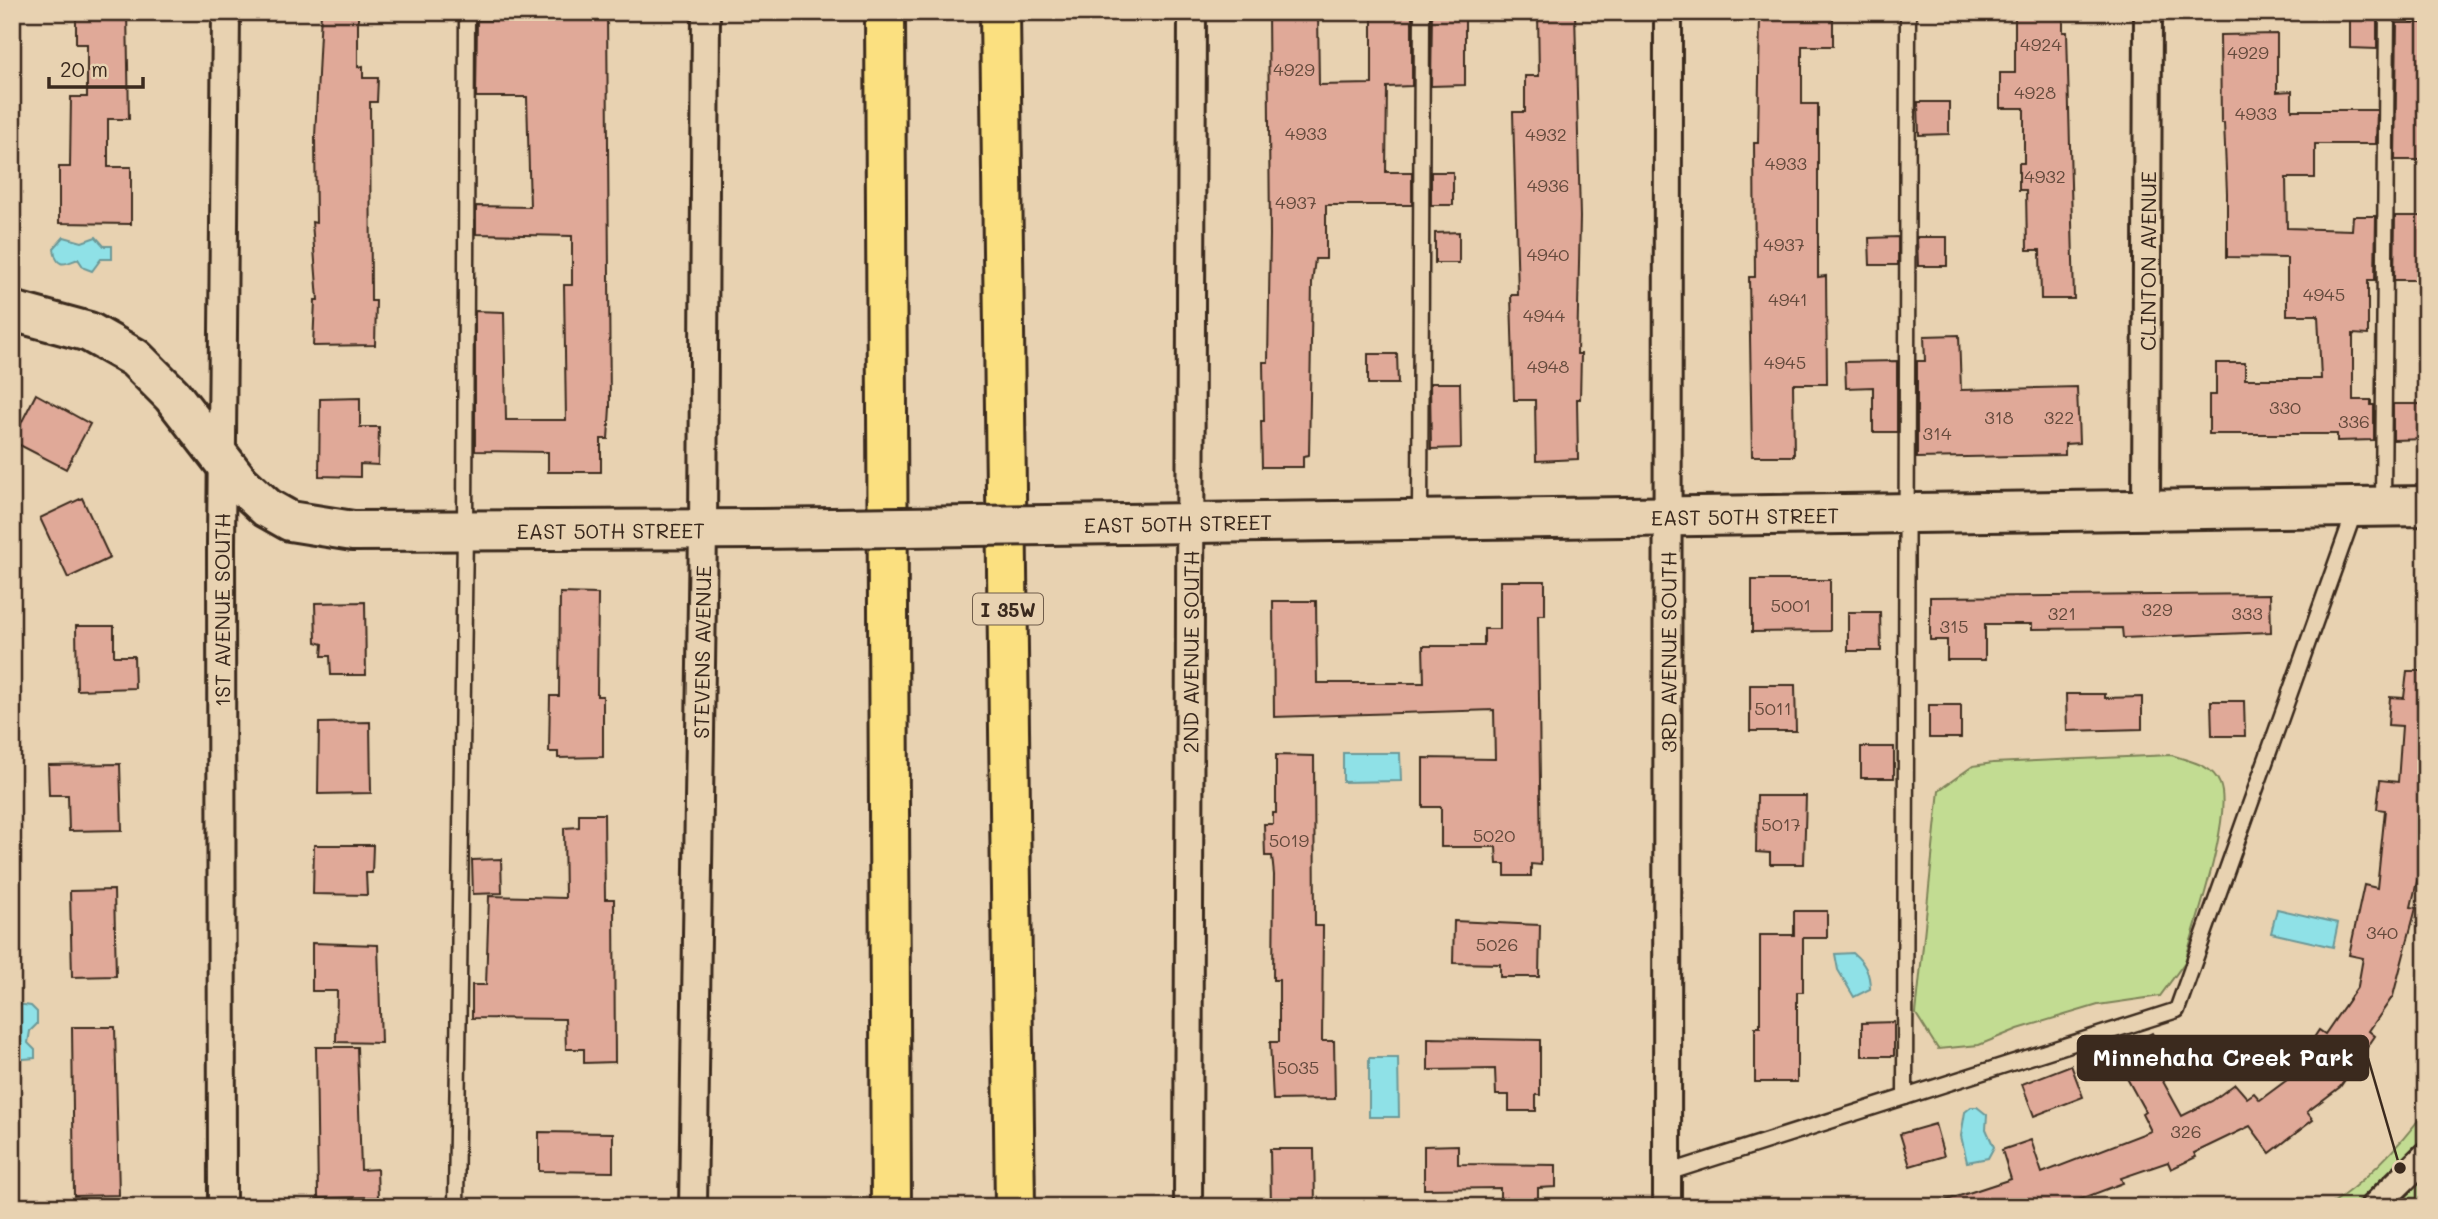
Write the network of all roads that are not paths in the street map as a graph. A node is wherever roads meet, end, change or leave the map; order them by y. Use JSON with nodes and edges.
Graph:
{"nodes":[{"id":1,"x":226,"y":12,"type":"edge"},
{"id":2,"x":467,"y":12,"type":"edge"},
{"id":3,"x":706,"y":12,"type":"edge"},
{"id":4,"x":885,"y":12,"type":"edge"},
{"id":5,"x":1000,"y":12,"type":"edge"},
{"id":6,"x":1192,"y":12,"type":"edge"},
{"id":7,"x":1422,"y":12,"type":"edge"},
{"id":8,"x":1668,"y":12,"type":"edge"},
{"id":9,"x":1908,"y":12,"type":"edge"},
{"id":10,"x":2148,"y":12,"type":"edge"},
{"id":11,"x":2387,"y":12,"type":"edge"},
{"id":12,"x":12,"y":311,"type":"edge"},
{"id":13,"x":222,"y":460,"type":"junction"},
{"id":14,"x":2426,"y":506,"type":"edge"},
{"id":15,"x":2370,"y":507,"type":"junction"},
{"id":16,"x":2146,"y":509,"type":"junction"},
{"id":17,"x":1906,"y":513,"type":"junction"},
{"id":18,"x":1666,"y":516,"type":"junction"},
{"id":19,"x":1420,"y":520,"type":"junction"},
{"id":20,"x":1190,"y":523,"type":"junction"},
{"id":21,"x":703,"y":530,"type":"junction"},
{"id":22,"x":465,"y":531,"type":"junction"},
{"id":23,"x":1905,"y":1097,"type":"junction"},
{"id":24,"x":2426,"y":1156,"type":"edge"},
{"id":25,"x":1667,"y":1173,"type":"junction"},
{"id":26,"x":222,"y":1207,"type":"edge"},
{"id":27,"x":456,"y":1207,"type":"edge"},
{"id":28,"x":693,"y":1207,"type":"edge"},
{"id":29,"x":891,"y":1207,"type":"edge"},
{"id":30,"x":1015,"y":1207,"type":"edge"},
{"id":31,"x":1188,"y":1207,"type":"edge"},
{"id":32,"x":1667,"y":1207,"type":"edge"},
{"id":33,"x":2374,"y":1207,"type":"edge"}],
"edges":[{"from":1,"to":13,"type":"street","name":"1ST AVENUE SOUTH"},
{"from":2,"to":22,"type":"lane"},
{"from":3,"to":21,"type":"street","name":"STEVENS AVENUE"},
{"from":4,"to":29,"type":"highway"},
{"from":5,"to":30,"type":"highway","number":"I 35W"},
{"from":6,"to":20,"type":"street","name":"2ND AVENUE SOUTH"},
{"from":7,"to":19,"type":"lane"},
{"from":8,"to":18,"type":"street","name":"3RD AVENUE SOUTH"},
{"from":9,"to":17,"type":"lane"},
{"from":10,"to":16,"type":"street","name":"CLINTON AVENUE"},
{"from":11,"to":15,"type":"lane"},
{"from":12,"to":13,"type":"street","name":"EAST 50TH STREET"},
{"from":13,"to":22,"type":"street","name":"EAST 50TH STREET"},
{"from":13,"to":26,"type":"street","name":"1ST AVENUE SOUTH"},
{"from":14,"to":15,"type":"street","name":"EAST 50TH STREET"},
{"from":15,"to":16,"type":"street","name":"EAST 50TH STREET"},
{"from":15,"to":23,"type":"lane"},
{"from":16,"to":17,"type":"street","name":"EAST 50TH STREET"},
{"from":17,"to":18,"type":"street","name":"EAST 50TH STREET"},
{"from":17,"to":23,"type":"lane"},
{"from":18,"to":19,"type":"street","name":"EAST 50TH STREET"},
{"from":18,"to":25,"type":"street","name":"3RD AVENUE SOUTH"},
{"from":19,"to":20,"type":"street","name":"EAST 50TH STREET"},
{"from":20,"to":21,"type":"street","name":"EAST 50TH STREET","bridge":true},
{"from":20,"to":31,"type":"street","name":"2ND AVENUE SOUTH"},
{"from":21,"to":22,"type":"street","name":"EAST 50TH STREET"},
{"from":21,"to":28,"type":"street","name":"STEVENS AVENUE"},
{"from":22,"to":27,"type":"lane"},
{"from":23,"to":25,"type":"lane"},
{"from":24,"to":33,"type":"street"},
{"from":25,"to":32,"type":"street","name":"3RD AVENUE SOUTH"}]}
